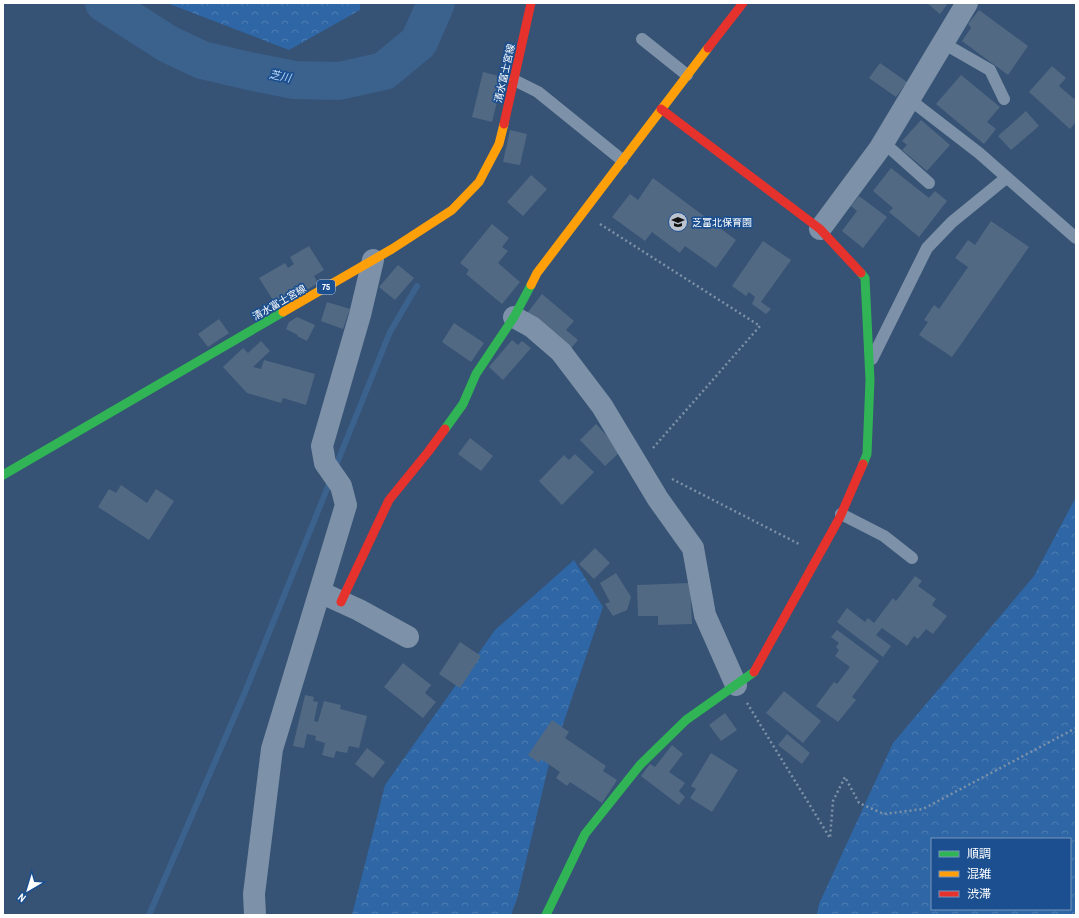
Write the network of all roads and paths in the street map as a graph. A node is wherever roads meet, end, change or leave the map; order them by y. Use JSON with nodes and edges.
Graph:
{"nodes":[{"id":1,"x":531,"y":3,"type":"edge"},
{"id":2,"x":743,"y":3,"type":"edge"},
{"id":3,"x":967,"y":3,"type":"edge"},
{"id":4,"x":642,"y":39,"type":"dead end"},
{"id":5,"x":943,"y":43,"type":"junction"},
{"id":6,"x":687,"y":75,"type":"junction"},
{"id":7,"x":514,"y":80,"type":"junction"},
{"id":8,"x":1004,"y":98,"type":"dead end"},
{"id":9,"x":909,"y":99,"type":"junction"},
{"id":10,"x":661,"y":109,"type":"junction"},
{"id":11,"x":883,"y":142,"type":"junction"},
{"id":12,"x":622,"y":160,"type":"junction"},
{"id":13,"x":1006,"y":178,"type":"junction"},
{"id":14,"x":929,"y":183,"type":"dead end"},
{"id":15,"x":582,"y":212,"type":"junction"},
{"id":16,"x":820,"y":229,"type":"junction"},
{"id":17,"x":1076,"y":238,"type":"edge"},
{"id":18,"x":373,"y":260,"type":"junction"},
{"id":19,"x":514,"y":317,"type":"junction"},
{"id":20,"x":869,"y":365,"type":"junction"},
{"id":21,"x":643,"y":474,"type":"junction"},
{"id":22,"x":3,"y":475,"type":"edge"},
{"id":23,"x":841,"y":514,"type":"junction"},
{"id":24,"x":819,"y":555,"type":"junction"},
{"id":25,"x":912,"y":558,"type":"dead end"},
{"id":26,"x":319,"y":592,"type":"junction"},
{"id":27,"x":340,"y":602,"type":"junction"},
{"id":28,"x":408,"y":637,"type":"dead end"},
{"id":29,"x":736,"y":685,"type":"junction"},
{"id":30,"x":1076,"y":728,"type":"edge"},
{"id":31,"x":254,"y":915,"type":"edge"},
{"id":32,"x":546,"y":915,"type":"edge"}],
"edges":[{"from":1,"to":7,"type":"street","name":"清水富士宮線","number":"75"},
{"from":2,"to":6,"type":"street"},
{"from":3,"to":5,"type":"street"},
{"from":4,"to":6,"type":"lane"},
{"from":5,"to":8,"type":"lane"},
{"from":5,"to":9,"type":"street"},
{"from":6,"to":10,"type":"street"},
{"from":7,"to":12,"type":"lane"},
{"from":7,"to":18,"type":"street","name":"清水富士宮線","number":"75"},
{"from":9,"to":11,"type":"street"},
{"from":9,"to":13,"type":"lane"},
{"from":10,"to":12,"type":"street"},
{"from":10,"to":16,"type":"street"},
{"from":11,"to":14,"type":"lane"},
{"from":11,"to":16,"type":"street"},
{"from":12,"to":15,"type":"street"},
{"from":13,"to":17,"type":"lane"},
{"from":13,"to":20,"type":"lane"},
{"from":15,"to":19,"type":"street"},
{"from":15,"to":21,"type":"path"},
{"from":16,"to":20,"type":"street"},
{"from":18,"to":22,"type":"street","name":"清水富士宮線","number":"75"},
{"from":18,"to":26,"type":"street"},
{"from":19,"to":21,"type":"street"},
{"from":19,"to":27,"type":"street"},
{"from":20,"to":23,"type":"street"},
{"from":21,"to":24,"type":"path"},
{"from":21,"to":29,"type":"street"},
{"from":23,"to":24,"type":"street"},
{"from":23,"to":25,"type":"lane"},
{"from":24,"to":29,"type":"street"},
{"from":26,"to":27,"type":"street"},
{"from":26,"to":31,"type":"street"},
{"from":27,"to":28,"type":"street"},
{"from":29,"to":30,"type":"path"},
{"from":29,"to":32,"type":"street"}]}
